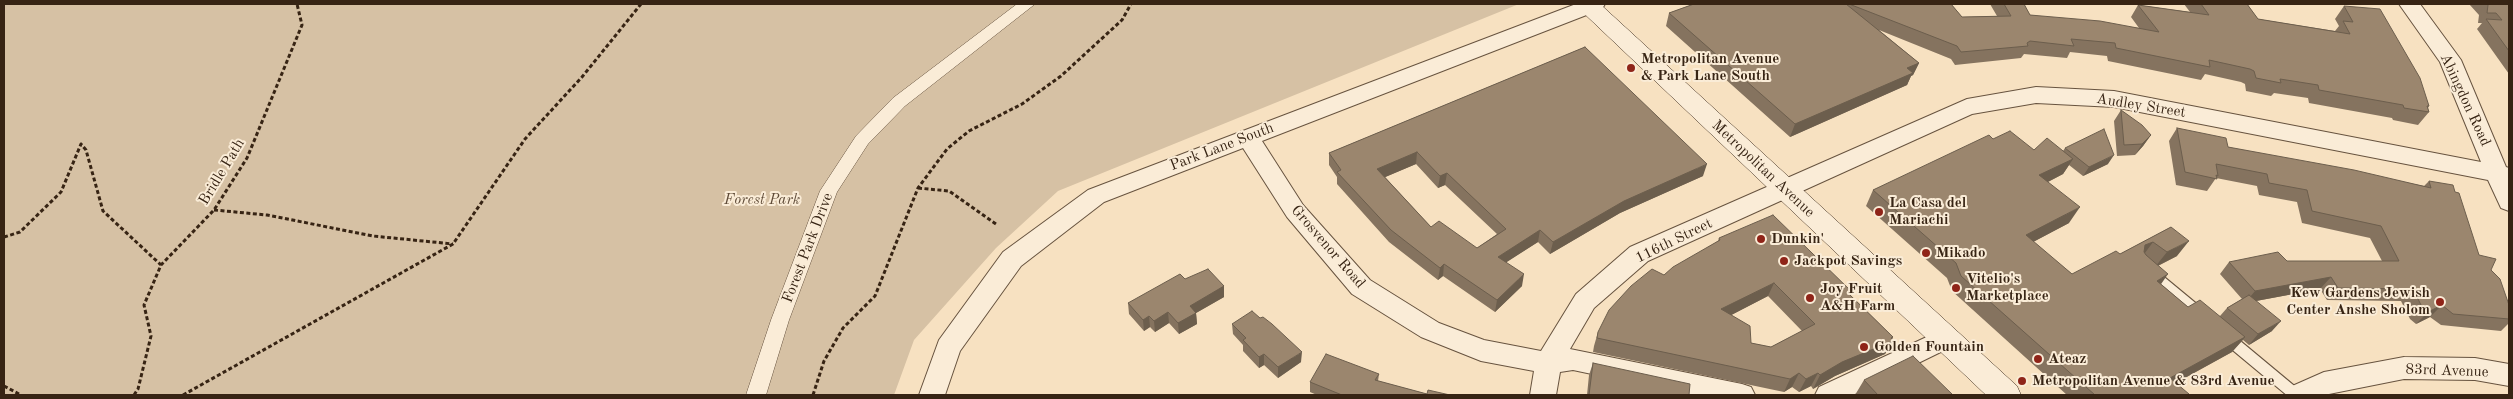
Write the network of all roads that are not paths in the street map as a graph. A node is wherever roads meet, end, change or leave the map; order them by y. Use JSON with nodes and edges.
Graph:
{"nodes":[{"id":1,"x":1027,"y":4,"type":"edge"},
{"id":2,"x":2409,"y":4,"type":"edge"},
{"id":3,"x":1590,"y":5,"type":"edge"},
{"id":4,"x":1248,"y":137,"type":"junction"},
{"id":5,"x":2504,"y":175,"type":"edge"},
{"id":6,"x":1786,"y":190,"type":"junction"},
{"id":7,"x":2509,"y":202,"type":"edge"},
{"id":8,"x":2140,"y":265,"type":"edge"},
{"id":9,"x":1946,"y":338,"type":"junction"},
{"id":10,"x":1548,"y":363,"type":"junction"},
{"id":11,"x":2509,"y":375,"type":"edge"},
{"id":12,"x":756,"y":395,"type":"edge"},
{"id":13,"x":932,"y":395,"type":"edge"},
{"id":14,"x":1544,"y":395,"type":"edge"},
{"id":15,"x":1742,"y":395,"type":"edge"},
{"id":16,"x":1828,"y":395,"type":"edge"},
{"id":17,"x":2006,"y":395,"type":"edge"},
{"id":18,"x":2298,"y":395,"type":"edge"}],
"edges":[{"from":1,"to":12,"type":"street","name":"Forest Park Drive"},
{"from":2,"to":5,"type":"street","name":"Abingdon Road"},
{"from":3,"to":4,"type":"street","name":"Park Lane South"},
{"from":3,"to":6,"type":"main road","name":"Metropolitan Avenue"},
{"from":4,"to":10,"type":"street","name":"Grosvenor Road"},
{"from":4,"to":13,"type":"street","name":"Park Lane South"},
{"from":5,"to":6,"type":"street","name":"Audley Street"},
{"from":5,"to":7,"type":"street","name":"Abingdon Road"},
{"from":6,"to":9,"type":"main road","name":"Metropolitan Avenue"},
{"from":6,"to":10,"type":"street","name":"116th Street"},
{"from":8,"to":18,"type":"lane"},
{"from":9,"to":16,"type":"street"},
{"from":9,"to":17,"type":"main road","name":"Metropolitan Avenue"},
{"from":10,"to":14,"type":"street","name":"116th Street"},
{"from":10,"to":15,"type":"street","name":"Grosvenor Road"},
{"from":11,"to":18,"type":"street","name":"83rd Avenue"}]}
